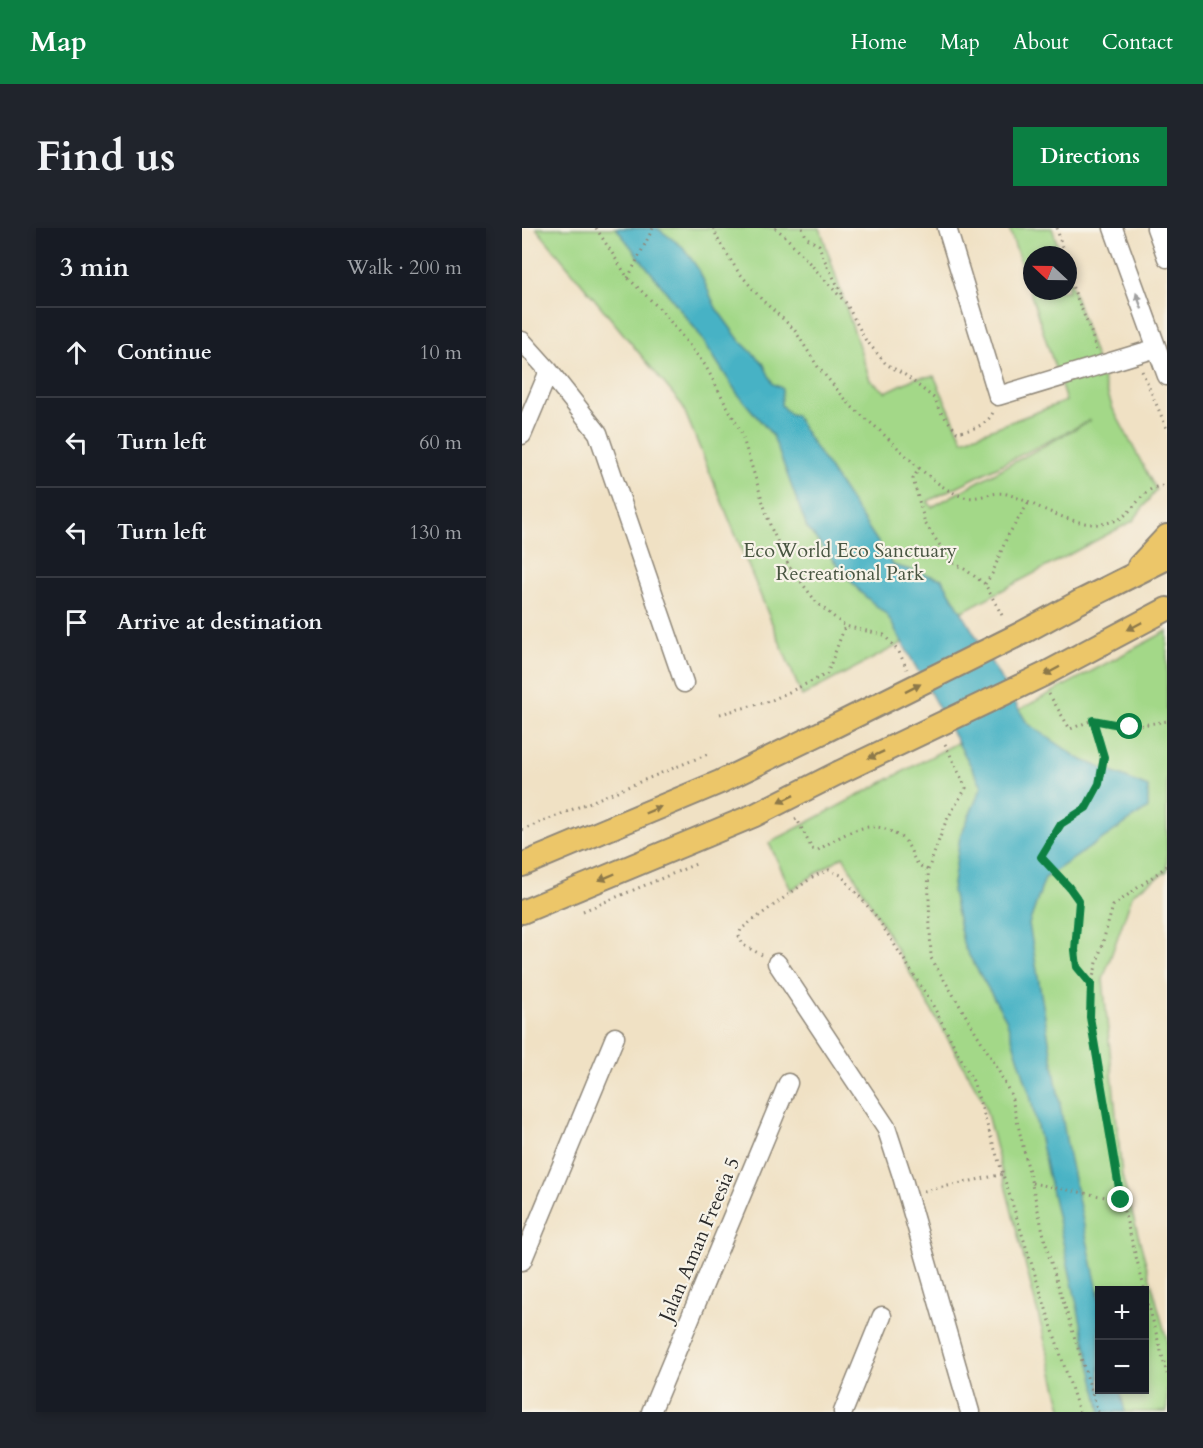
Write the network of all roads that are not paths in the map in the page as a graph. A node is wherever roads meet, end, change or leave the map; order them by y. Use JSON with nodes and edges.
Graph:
{"nodes":[{"id":1,"x":947,"y":228,"type":"edge"},
{"id":2,"x":1113,"y":228,"type":"edge"},
{"id":3,"x":1156,"y":228,"type":"edge"},
{"id":4,"x":1167,"y":258,"type":"edge"},
{"id":5,"x":522,"y":341,"type":"edge"},
{"id":6,"x":1157,"y":348,"type":"junction"},
{"id":7,"x":549,"y":371,"type":"junction"},
{"id":8,"x":1167,"y":376,"type":"edge"},
{"id":9,"x":522,"y":435,"type":"edge"},
{"id":10,"x":1167,"y":536,"type":"edge"},
{"id":11,"x":1167,"y":558,"type":"edge"},
{"id":12,"x":1130,"y":576,"type":"junction"},
{"id":13,"x":1167,"y":609,"type":"edge"},
{"id":14,"x":684,"y":683,"type":"dead end"},
{"id":15,"x":522,"y":865,"type":"edge"},
{"id":16,"x":522,"y":912,"type":"edge"},
{"id":17,"x":777,"y":963,"type":"road end"},
{"id":18,"x":615,"y":1037,"type":"dead end"},
{"id":19,"x":788,"y":1083,"type":"dead end"},
{"id":20,"x":522,"y":1261,"type":"edge"},
{"id":21,"x":882,"y":1316,"type":"dead end"},
{"id":22,"x":651,"y":1412,"type":"edge"},
{"id":23,"x":843,"y":1412,"type":"edge"},
{"id":24,"x":970,"y":1412,"type":"edge"}],
"edges":[{"from":1,"to":6,"type":"street"},
{"from":6,"to":2,"type":"street","one_way":true},
{"from":3,"to":4,"type":"street"},
{"from":5,"to":7,"type":"street"},
{"from":6,"to":8,"type":"street"},
{"from":7,"to":9,"type":"street"},
{"from":7,"to":14,"type":"street"},
{"from":10,"to":12,"type":"main road"},
{"from":11,"to":12,"type":"main road"},
{"from":15,"to":12,"type":"main road","one_way":true,"bridge":true},
{"from":13,"to":16,"type":"main road","one_way":true,"bridge":true},
{"from":17,"to":24,"type":"street"},
{"from":18,"to":20,"type":"street"},
{"from":19,"to":22,"type":"street","name":"Jalan Aman Freesia 5"},
{"from":21,"to":23,"type":"street"}]}
